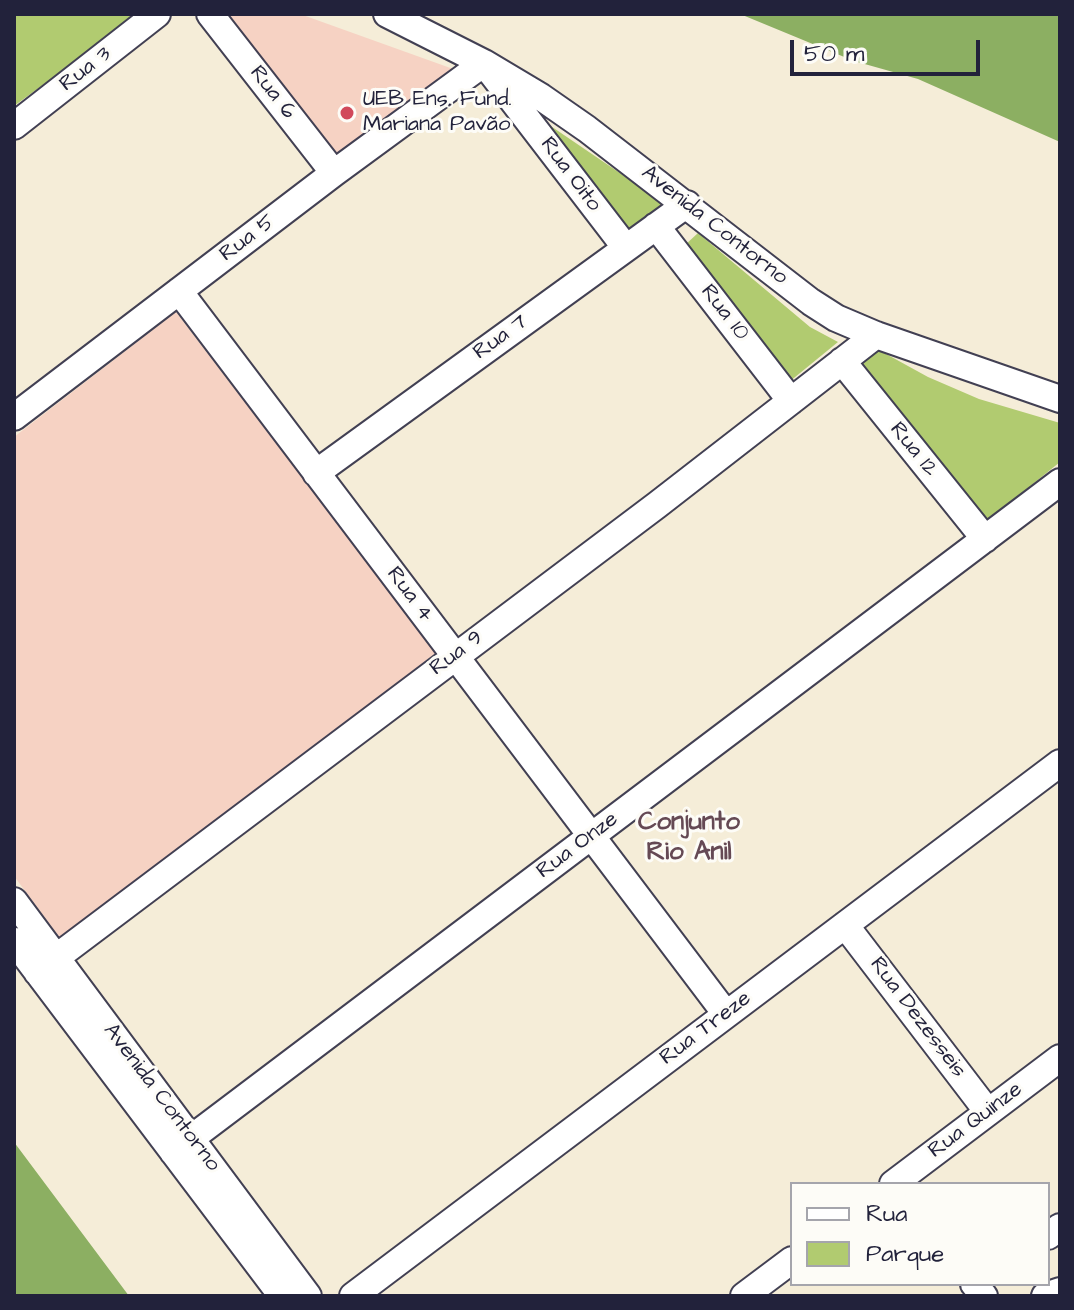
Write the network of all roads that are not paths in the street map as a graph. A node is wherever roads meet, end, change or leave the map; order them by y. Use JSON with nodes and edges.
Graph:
{"nodes":[{"id":1,"x":157,"y":14,"type":"edge"},
{"id":2,"x":210,"y":14,"type":"edge"},
{"id":3,"x":387,"y":14,"type":"edge"},
{"id":4,"x":484,"y":63,"type":"junction"},
{"id":5,"x":14,"y":126,"type":"edge"},
{"id":6,"x":334,"y":173,"type":"junction"},
{"id":7,"x":687,"y":204,"type":"junction"},
{"id":8,"x":656,"y":226,"type":"junction"},
{"id":9,"x":626,"y":248,"type":"junction"},
{"id":10,"x":179,"y":291,"type":"junction"},
{"id":11,"x":876,"y":335,"type":"junction"},
{"id":12,"x":842,"y":361,"type":"junction"},
{"id":13,"x":1060,"y":399,"type":"edge"},
{"id":14,"x":791,"y":401,"type":"junction"},
{"id":15,"x":14,"y":417,"type":"edge"},
{"id":16,"x":316,"y":473,"type":"junction"},
{"id":17,"x":1060,"y":482,"type":"edge"},
{"id":18,"x":985,"y":539,"type":"junction"},
{"id":19,"x":455,"y":656,"type":"junction"},
{"id":20,"x":1060,"y":763,"type":"edge"},
{"id":21,"x":590,"y":837,"type":"junction"},
{"id":22,"x":14,"y":901,"type":"edge"},
{"id":23,"x":845,"y":925,"type":"junction"},
{"id":24,"x":14,"y":941,"type":"edge"},
{"id":25,"x":46,"y":964,"type":"junction"},
{"id":26,"x":726,"y":1014,"type":"junction"},
{"id":27,"x":1060,"y":1058,"type":"edge"},
{"id":28,"x":988,"y":1112,"type":"junction"},
{"id":29,"x":182,"y":1145,"type":"junction"},
{"id":30,"x":896,"y":1182,"type":"edge"},
{"id":31,"x":790,"y":1262,"type":"edge"},
{"id":32,"x":1060,"y":1291,"type":"edge"},
{"id":33,"x":282,"y":1296,"type":"edge"},
{"id":34,"x":308,"y":1296,"type":"edge"},
{"id":35,"x":353,"y":1296,"type":"edge"},
{"id":36,"x":744,"y":1296,"type":"edge"},
{"id":37,"x":1045,"y":1296,"type":"edge"}],
"edges":[{"from":1,"to":5,"type":"street","name":"Rua 3"},
{"from":2,"to":6,"type":"street","name":"Rua 6"},
{"from":3,"to":4,"type":"street","name":"Avenida Contorno"},
{"from":4,"to":6,"type":"street","name":"Rua 5"},
{"from":4,"to":7,"type":"street","name":"Avenida Contorno"},
{"from":4,"to":9,"type":"street","name":"Rua Oito"},
{"from":6,"to":10,"type":"street","name":"Rua 5"},
{"from":7,"to":8,"type":"street","name":"Rua 7"},
{"from":7,"to":11,"type":"street","name":"Avenida Contorno"},
{"from":8,"to":9,"type":"street","name":"Rua 7"},
{"from":8,"to":14,"type":"street","name":"Rua 10"},
{"from":9,"to":16,"type":"street","name":"Rua 7"},
{"from":10,"to":15,"type":"street","name":"Rua 5"},
{"from":10,"to":16,"type":"street","name":"Rua 4"},
{"from":11,"to":12,"type":"street","name":"Rua 9"},
{"from":11,"to":13,"type":"street","name":"Avenida Contorno"},
{"from":12,"to":14,"type":"street","name":"Rua 9"},
{"from":12,"to":18,"type":"street","name":"Rua 12"},
{"from":14,"to":19,"type":"street","name":"Rua 9"},
{"from":16,"to":19,"type":"street","name":"Rua 4"},
{"from":17,"to":18,"type":"street","name":"Rua Onze"},
{"from":18,"to":21,"type":"street","name":"Rua Onze"},
{"from":19,"to":21,"type":"street","name":"Rua 4"},
{"from":19,"to":25,"type":"street","name":"Rua 9"},
{"from":20,"to":23,"type":"street","name":"Rua Treze"},
{"from":21,"to":26,"type":"street","name":"Rua 4"},
{"from":21,"to":29,"type":"street","name":"Rua Onze"},
{"from":22,"to":25,"type":"street","name":"Avenida Contorno"},
{"from":23,"to":26,"type":"street","name":"Rua Treze"},
{"from":23,"to":28,"type":"street","name":"Rua Dezesseis"},
{"from":24,"to":25,"type":"street","name":"Avenida Contorno"},
{"from":25,"to":29,"type":"street","name":"Avenida Contorno"},
{"from":26,"to":35,"type":"street","name":"Rua Treze"},
{"from":27,"to":28,"type":"street","name":"Rua Quinze"},
{"from":28,"to":30,"type":"street","name":"Rua Quinze"},
{"from":29,"to":33,"type":"street","name":"Avenida Contorno"},
{"from":29,"to":34,"type":"street","name":"Avenida Contorno"},
{"from":31,"to":36,"type":"street"},
{"from":32,"to":37,"type":"street"}]}
